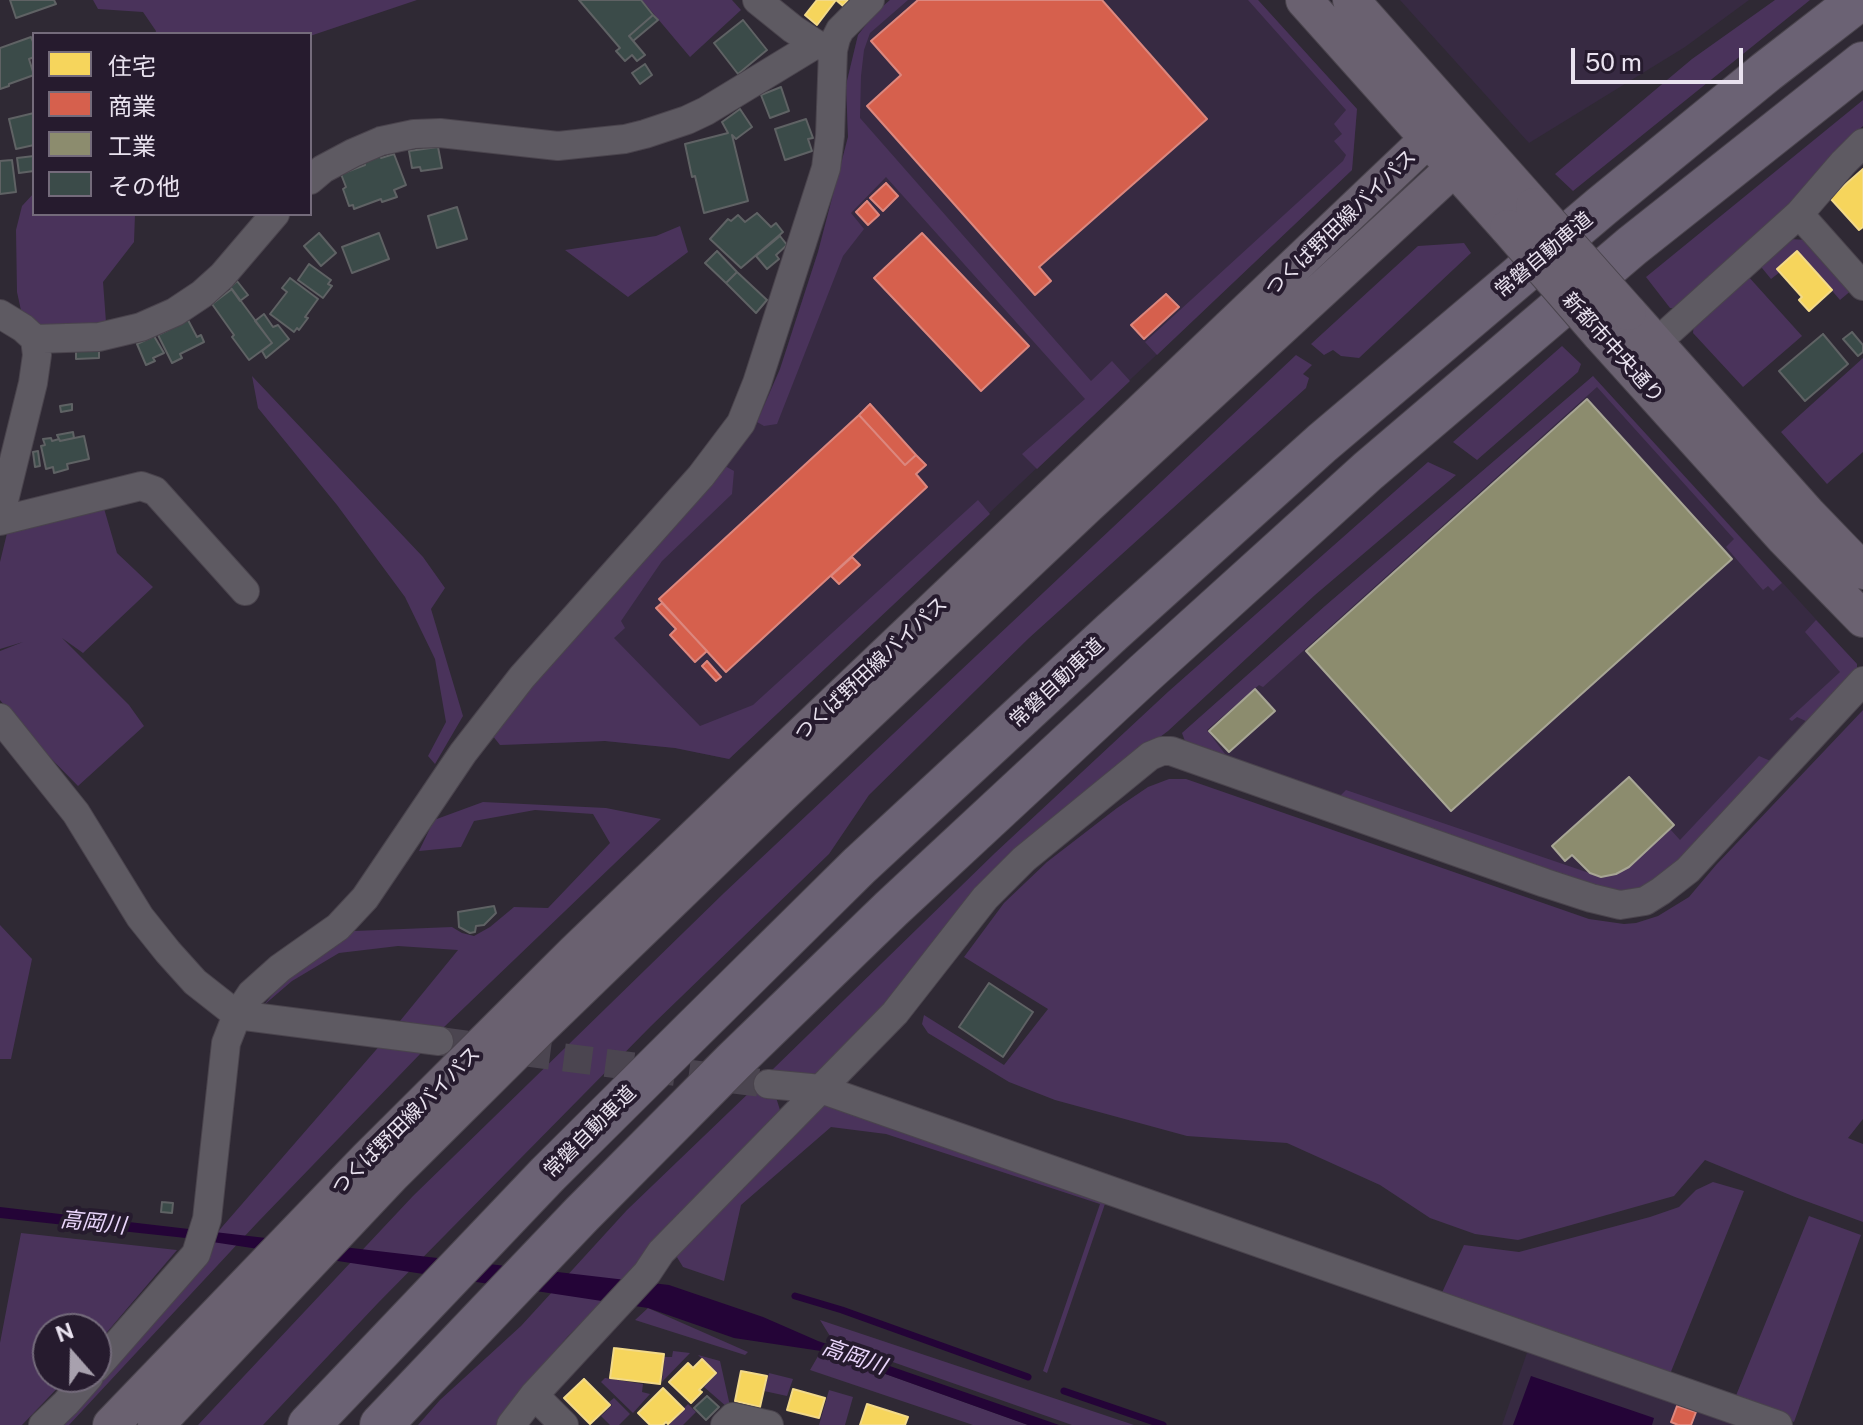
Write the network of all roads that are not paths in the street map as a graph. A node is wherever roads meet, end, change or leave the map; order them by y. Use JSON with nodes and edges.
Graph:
{"nodes":[{"id":1,"x":757,"y":0,"type":"edge"},
{"id":2,"x":870,"y":0,"type":"edge"},
{"id":3,"x":1304,"y":0,"type":"edge"},
{"id":4,"x":1351,"y":0,"type":"edge"},
{"id":5,"x":1859,"y":0,"type":"edge"},
{"id":6,"x":825,"y":47,"type":"junction"},
{"id":7,"x":1863,"y":63,"type":"edge"},
{"id":8,"x":1467,"y":131,"type":"junction"},
{"id":9,"x":1428,"y":139,"type":"junction"},
{"id":10,"x":1863,"y":143,"type":"edge"},
{"id":11,"x":1454,"y":168,"type":"junction"},
{"id":12,"x":312,"y":178,"type":"edge"},
{"id":13,"x":1799,"y":214,"type":"junction"},
{"id":14,"x":273,"y":216,"type":"edge"},
{"id":15,"x":1521,"y":217,"type":"junction"},
{"id":16,"x":1863,"y":286,"type":"edge"},
{"id":17,"x":0,"y":314,"type":"edge"},
{"id":18,"x":1614,"y":323,"type":"junction"},
{"id":19,"x":35,"y":339,"type":"junction"},
{"id":20,"x":1656,"y":343,"type":"junction"},
{"id":21,"x":0,"y":519,"type":"edge"},
{"id":22,"x":1863,"y":571,"type":"edge"},
{"id":23,"x":245,"y":591,"type":"dead end"},
{"id":24,"x":1863,"y":619,"type":"edge"},
{"id":25,"x":1863,"y":681,"type":"edge"},
{"id":26,"x":0,"y":718,"type":"edge"},
{"id":27,"x":237,"y":1015,"type":"junction"},
{"id":28,"x":439,"y":1041,"type":"tunnel mouth"},
{"id":29,"x":768,"y":1084,"type":"tunnel mouth"},
{"id":30,"x":821,"y":1089,"type":"junction"},
{"id":31,"x":112,"y":1350,"type":"edge"},
{"id":32,"x":75,"y":1393,"type":"edge"},
{"id":33,"x":534,"y":1395,"type":"junction"},
{"id":34,"x":43,"y":1425,"type":"edge"},
{"id":35,"x":111,"y":1425,"type":"edge"},
{"id":36,"x":156,"y":1425,"type":"edge"},
{"id":37,"x":309,"y":1425,"type":"edge"},
{"id":38,"x":381,"y":1425,"type":"edge"},
{"id":39,"x":511,"y":1425,"type":"edge"},
{"id":40,"x":564,"y":1425,"type":"edge"},
{"id":41,"x":725,"y":1425,"type":"edge"},
{"id":42,"x":769,"y":1425,"type":"edge"},
{"id":43,"x":1778,"y":1425,"type":"edge"}],
"edges":[{"from":1,"to":6,"type":"street"},
{"from":2,"to":6,"type":"street"},
{"from":3,"to":9,"type":"main road","name":"新都市中央通り"},
{"from":4,"to":8,"type":"main road","name":"新都市中央通り"},
{"from":5,"to":37,"type":"highway","name":"常磐自動車道"},
{"from":6,"to":12,"type":"street"},
{"from":6,"to":27,"type":"street"},
{"from":7,"to":38,"type":"highway"},
{"from":8,"to":9,"type":"main road","name":"つくば野田線バイパス"},
{"from":8,"to":11,"type":"main road","name":"つくば野田線バイパス"},
{"from":8,"to":15,"type":"main road","name":"新都市中央通り"},
{"from":9,"to":11,"type":"main road","name":"新都市中央通り"},
{"from":9,"to":35,"type":"main road","name":"つくば野田線バイパス"},
{"from":10,"to":13,"type":"street"},
{"from":11,"to":15,"type":"main road","name":"新都市中央通り"},
{"from":11,"to":36,"type":"main road","name":"つくば野田線バイパス"},
{"from":13,"to":16,"type":"street"},
{"from":13,"to":20,"type":"street"},
{"from":14,"to":19,"type":"street"},
{"from":15,"to":18,"type":"main road","name":"新都市中央通り","bridge":true},
{"from":17,"to":19,"type":"street"},
{"from":18,"to":20,"type":"main road","name":"新都市中央通り"},
{"from":18,"to":24,"type":"main road","name":"新都市中央通り"},
{"from":19,"to":21,"type":"street"},
{"from":20,"to":22,"type":"main road","name":"新都市中央通り"},
{"from":21,"to":23,"type":"street"},
{"from":25,"to":30,"type":"street"},
{"from":26,"to":27,"type":"street"},
{"from":27,"to":28,"type":"street"},
{"from":27,"to":31,"type":"street"},
{"from":29,"to":30,"type":"street"},
{"from":30,"to":33,"type":"street"},
{"from":30,"to":43,"type":"street"},
{"from":32,"to":34,"type":"street"},
{"from":33,"to":39,"type":"street"},
{"from":33,"to":40,"type":"street"},
{"from":41,"to":42,"type":"street"}]}
